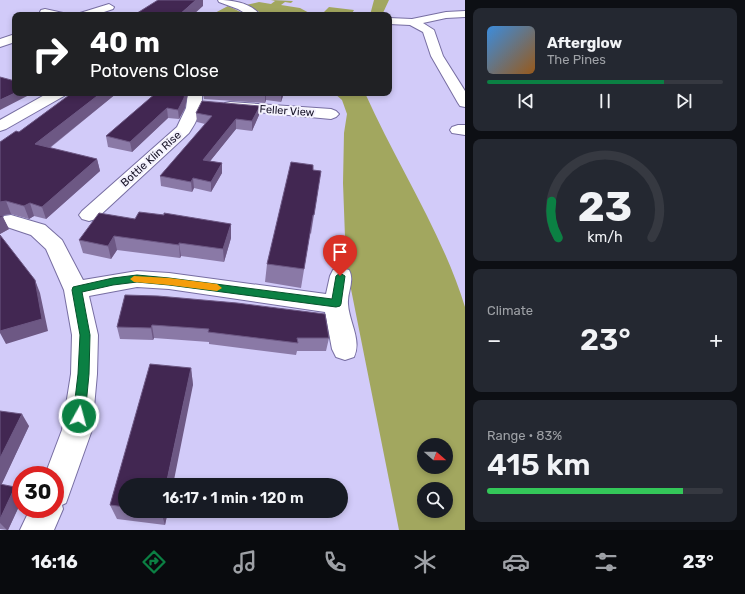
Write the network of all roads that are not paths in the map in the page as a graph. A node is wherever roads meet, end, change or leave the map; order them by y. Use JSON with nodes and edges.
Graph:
{"nodes":[{"id":1,"x":223,"y":0,"type":"edge"},
{"id":2,"x":109,"y":7,"type":"dead end"},
{"id":3,"x":93,"y":12,"type":"edge"},
{"id":4,"x":249,"y":12,"type":"edge"},
{"id":5,"x":465,"y":14,"type":"edge"},
{"id":6,"x":392,"y":21,"type":"edge"},
{"id":7,"x":412,"y":22,"type":"junction"},
{"id":8,"x":12,"y":39,"type":"edge"},
{"id":9,"x":0,"y":43,"type":"edge"},
{"id":10,"x":53,"y":96,"type":"edge"},
{"id":11,"x":205,"y":102,"type":"edge"},
{"id":12,"x":465,"y":103,"type":"edge"},
{"id":13,"x":331,"y":114,"type":"dead end"},
{"id":14,"x":3,"y":121,"type":"edge"},
{"id":15,"x":88,"y":215,"type":"dead end"},
{"id":16,"x":11,"y":221,"type":"dead end"},
{"id":17,"x":340,"y":276,"type":"dead end"},
{"id":18,"x":76,"y":290,"type":"junction"},
{"id":19,"x":336,"y":304,"type":"junction"},
{"id":20,"x":345,"y":349,"type":"dead end"},
{"id":21,"x":64,"y":467,"type":"edge"},
{"id":22,"x":43,"y":518,"type":"edge"},
{"id":23,"x":37,"y":530,"type":"edge"}],
"edges":[{"from":1,"to":4,"type":"street"},
{"from":2,"to":3,"type":"street"},
{"from":5,"to":7,"type":"street"},
{"from":6,"to":7,"type":"street"},
{"from":7,"to":12,"type":"street"},
{"from":8,"to":9,"type":"street"},
{"from":10,"to":14,"type":"street"},
{"from":11,"to":13,"type":"street","name":"Feller View"},
{"from":11,"to":15,"type":"street","name":"Bottle Klin Rise"},
{"from":16,"to":18,"type":"street"},
{"from":17,"to":19,"type":"street"},
{"from":18,"to":19,"type":"street"},
{"from":18,"to":21,"type":"street"},
{"from":19,"to":20,"type":"street"},
{"from":22,"to":23,"type":"street"}]}
